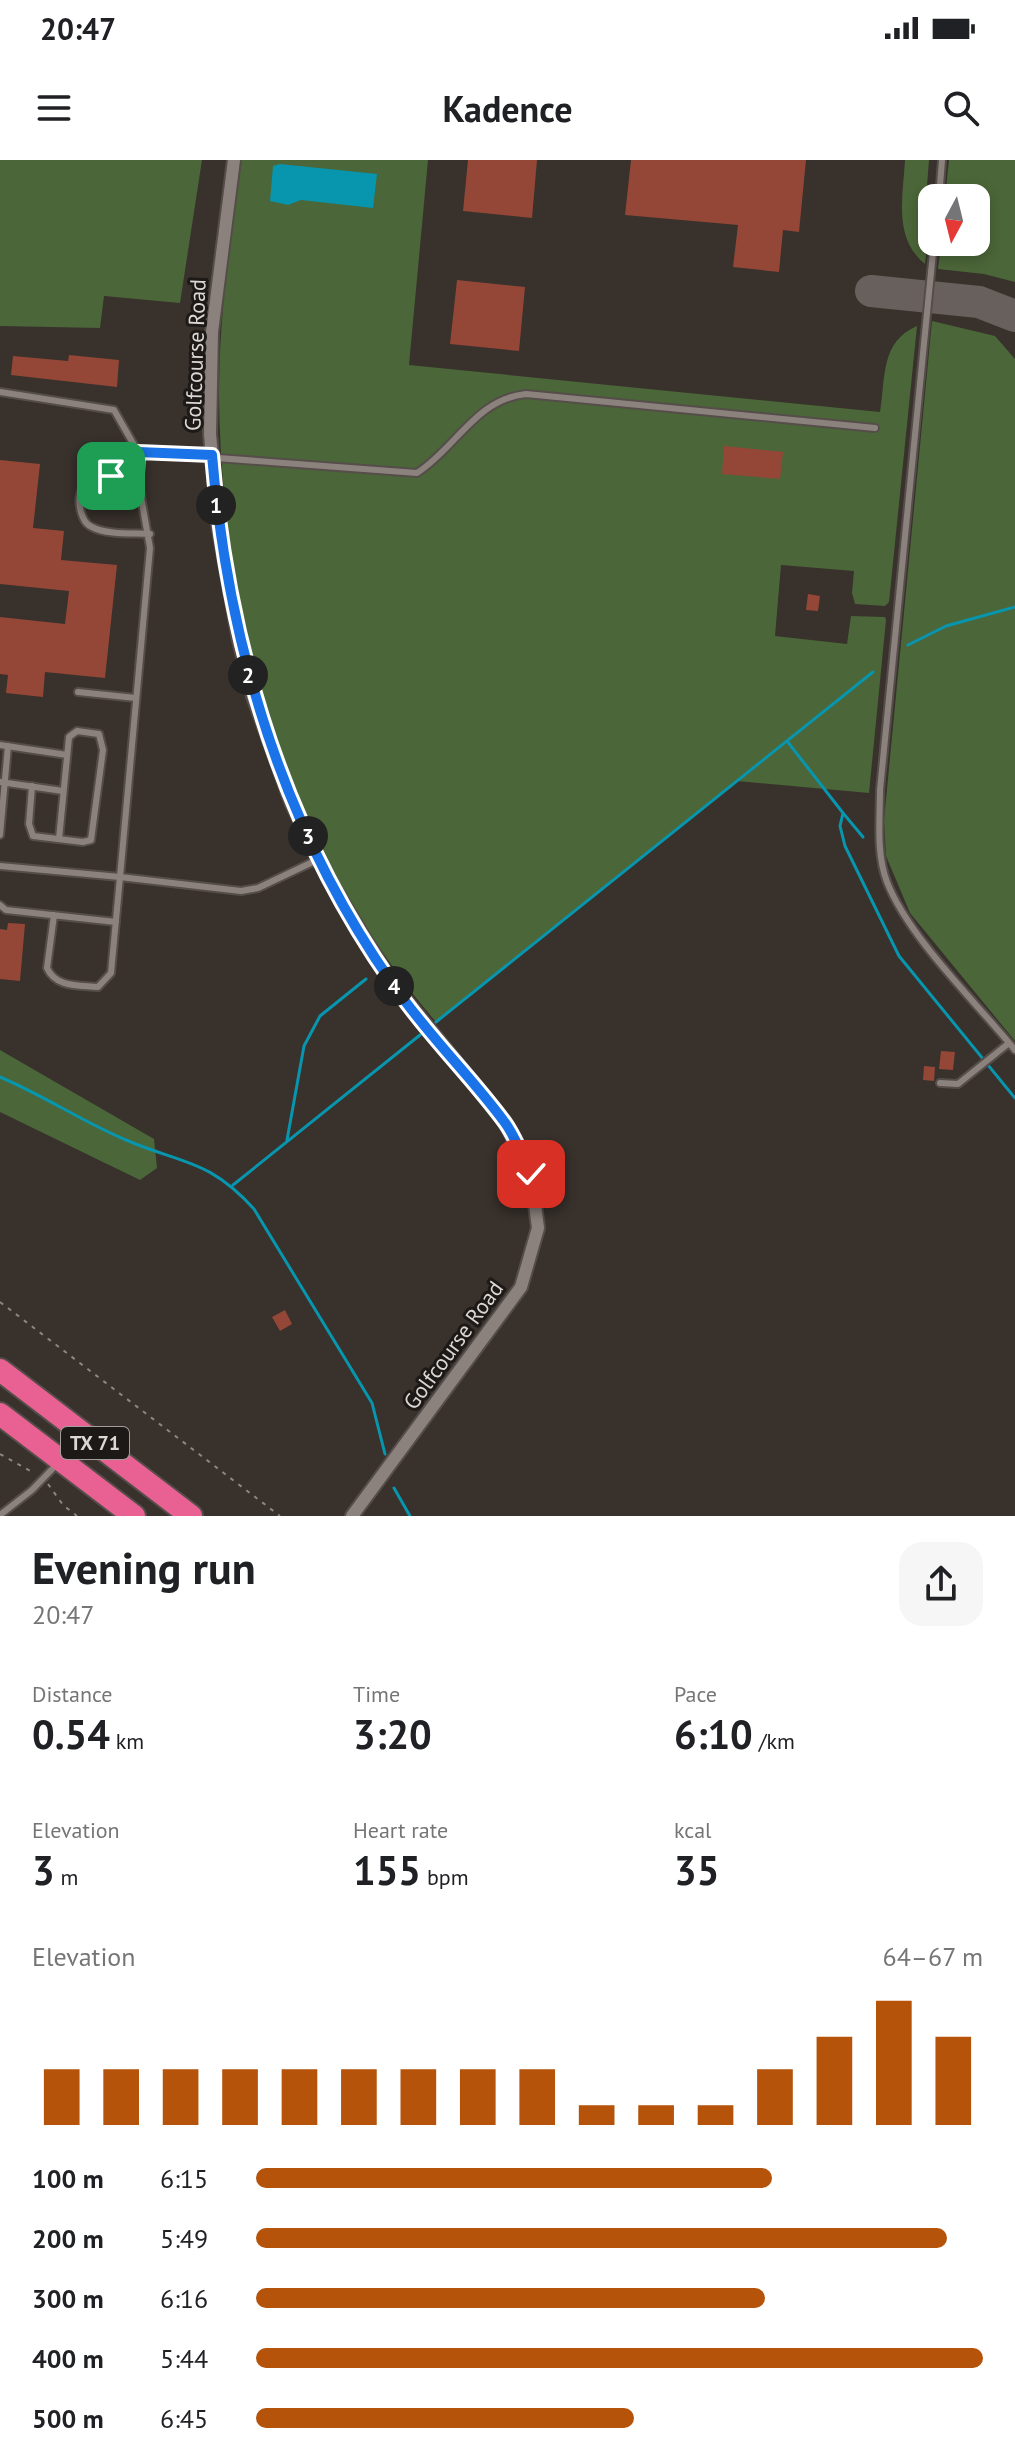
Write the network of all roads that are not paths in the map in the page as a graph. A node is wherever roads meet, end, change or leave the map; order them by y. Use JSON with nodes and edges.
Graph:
{"nodes":[{"id":1,"x":234,"y":160,"type":"edge"},
{"id":2,"x":942,"y":160,"type":"edge"},
{"id":3,"x":940,"y":184,"type":"edge"},
{"id":4,"x":933,"y":256,"type":"edge"},
{"id":5,"x":0,"y":392,"type":"edge"},
{"id":6,"x":875,"y":428,"type":"dead end"},
{"id":7,"x":138,"y":452,"type":"junction"},
{"id":8,"x":212,"y":455,"type":"junction"},
{"id":9,"x":137,"y":474,"type":"junction"},
{"id":10,"x":150,"y":534,"type":"junction"},
{"id":11,"x":78,"y":692,"type":"dead end"},
{"id":12,"x":136,"y":698,"type":"junction"},
{"id":13,"x":4,"y":745,"type":"edge"},
{"id":14,"x":67,"y":755,"type":"junction"},
{"id":15,"x":2,"y":782,"type":"edge"},
{"id":16,"x":32,"y":786,"type":"junction"},
{"id":17,"x":63,"y":791,"type":"junction"},
{"id":18,"x":0,"y":835,"type":"edge"},
{"id":19,"x":59,"y":839,"type":"junction"},
{"id":20,"x":319,"y":859,"type":"junction"},
{"id":21,"x":0,"y":866,"type":"edge"},
{"id":22,"x":120,"y":877,"type":"junction"},
{"id":23,"x":0,"y":905,"type":"edge"},
{"id":24,"x":54,"y":915,"type":"junction"},
{"id":25,"x":116,"y":922,"type":"junction"},
{"id":26,"x":1009,"y":1043,"type":"junction"},
{"id":27,"x":1015,"y":1050,"type":"edge"},
{"id":28,"x":940,"y":1083,"type":"dead end"},
{"id":29,"x":0,"y":1370,"type":"edge"},
{"id":30,"x":0,"y":1383,"type":"edge"},
{"id":31,"x":0,"y":1414,"type":"edge"},
{"id":32,"x":60,"y":1460,"type":"junction"},
{"id":33,"x":0,"y":1515,"type":"edge"},
{"id":34,"x":134,"y":1516,"type":"edge"},
{"id":35,"x":173,"y":1516,"type":"edge"},
{"id":36,"x":191,"y":1516,"type":"edge"},
{"id":37,"x":352,"y":1516,"type":"edge"}],
"edges":[{"from":1,"to":8,"type":"street","name":"Golfcourse Road"},
{"from":2,"to":3,"type":"lane"},
{"from":4,"to":26,"type":"lane"},
{"from":5,"to":7,"type":"lane"},
{"from":6,"to":8,"type":"lane"},
{"from":7,"to":8,"type":"lane"},
{"from":7,"to":9,"type":"lane"},
{"from":8,"to":20,"type":"street","name":"Golfcourse Road"},
{"from":9,"to":10,"type":"lane"},
{"from":9,"to":10,"type":"lane"},
{"from":10,"to":12,"type":"lane"},
{"from":11,"to":12,"type":"lane"},
{"from":12,"to":22,"type":"lane"},
{"from":13,"to":14,"type":"lane"},
{"from":13,"to":15,"type":"lane"},
{"from":14,"to":17,"type":"lane"},
{"from":14,"to":19,"type":"lane"},
{"from":15,"to":16,"type":"lane"},
{"from":15,"to":18,"type":"lane"},
{"from":16,"to":17,"type":"lane"},
{"from":16,"to":19,"type":"lane"},
{"from":17,"to":19,"type":"lane"},
{"from":20,"to":22,"type":"lane"},
{"from":20,"to":37,"type":"street","name":"Golfcourse Road"},
{"from":21,"to":22,"type":"lane"},
{"from":22,"to":25,"type":"lane"},
{"from":23,"to":24,"type":"lane"},
{"from":24,"to":25,"type":"lane"},
{"from":24,"to":25,"type":"lane"},
{"from":26,"to":27,"type":"lane"},
{"from":26,"to":28,"type":"lane"},
{"from":29,"to":36,"type":"highway","number":"TX 71"},
{"from":30,"to":35,"type":"highway"},
{"from":31,"to":32,"type":"highway","number":"TX 71"},
{"from":32,"to":33,"type":"lane"},
{"from":32,"to":34,"type":"highway","number":"TX 71"}]}
